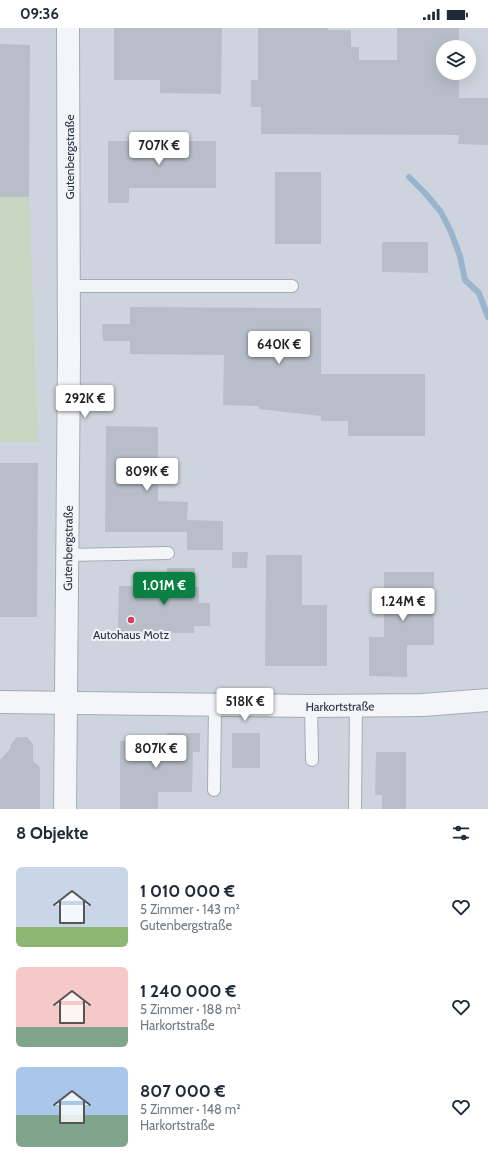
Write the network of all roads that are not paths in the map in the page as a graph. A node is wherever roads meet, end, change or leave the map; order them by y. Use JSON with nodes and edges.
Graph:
{"nodes":[{"id":1,"x":68,"y":28,"type":"edge"},
{"id":2,"x":69,"y":286,"type":"junction"},
{"id":3,"x":292,"y":286,"type":"dead end"},
{"id":4,"x":168,"y":552,"type":"dead end"},
{"id":5,"x":67,"y":555,"type":"junction"},
{"id":6,"x":488,"y":700,"type":"edge"},
{"id":7,"x":0,"y":702,"type":"edge"},
{"id":8,"x":66,"y":703,"type":"junction"},
{"id":9,"x":215,"y":705,"type":"junction"},
{"id":10,"x":356,"y":705,"type":"junction"},
{"id":11,"x":311,"y":706,"type":"junction"},
{"id":12,"x":312,"y":760,"type":"dead end"},
{"id":13,"x":214,"y":790,"type":"dead end"},
{"id":14,"x":66,"y":809,"type":"edge"},
{"id":15,"x":355,"y":809,"type":"edge"}],
"edges":[{"from":1,"to":2,"type":"street","name":"Gutenbergstraße"},
{"from":2,"to":3,"type":"lane"},
{"from":2,"to":5,"type":"street","name":"Gutenbergstraße"},
{"from":4,"to":5,"type":"lane"},
{"from":5,"to":8,"type":"street","name":"Gutenbergstraße"},
{"from":6,"to":10,"type":"street","name":"Harkortstraße"},
{"from":7,"to":8,"type":"street","name":"Harkortstraße"},
{"from":8,"to":9,"type":"street","name":"Harkortstraße"},
{"from":8,"to":14,"type":"street","name":"Gutenbergstraße"},
{"from":9,"to":11,"type":"street","name":"Harkortstraße"},
{"from":9,"to":13,"type":"lane"},
{"from":10,"to":11,"type":"street","name":"Harkortstraße"},
{"from":10,"to":15,"type":"lane"},
{"from":11,"to":12,"type":"lane"}]}
